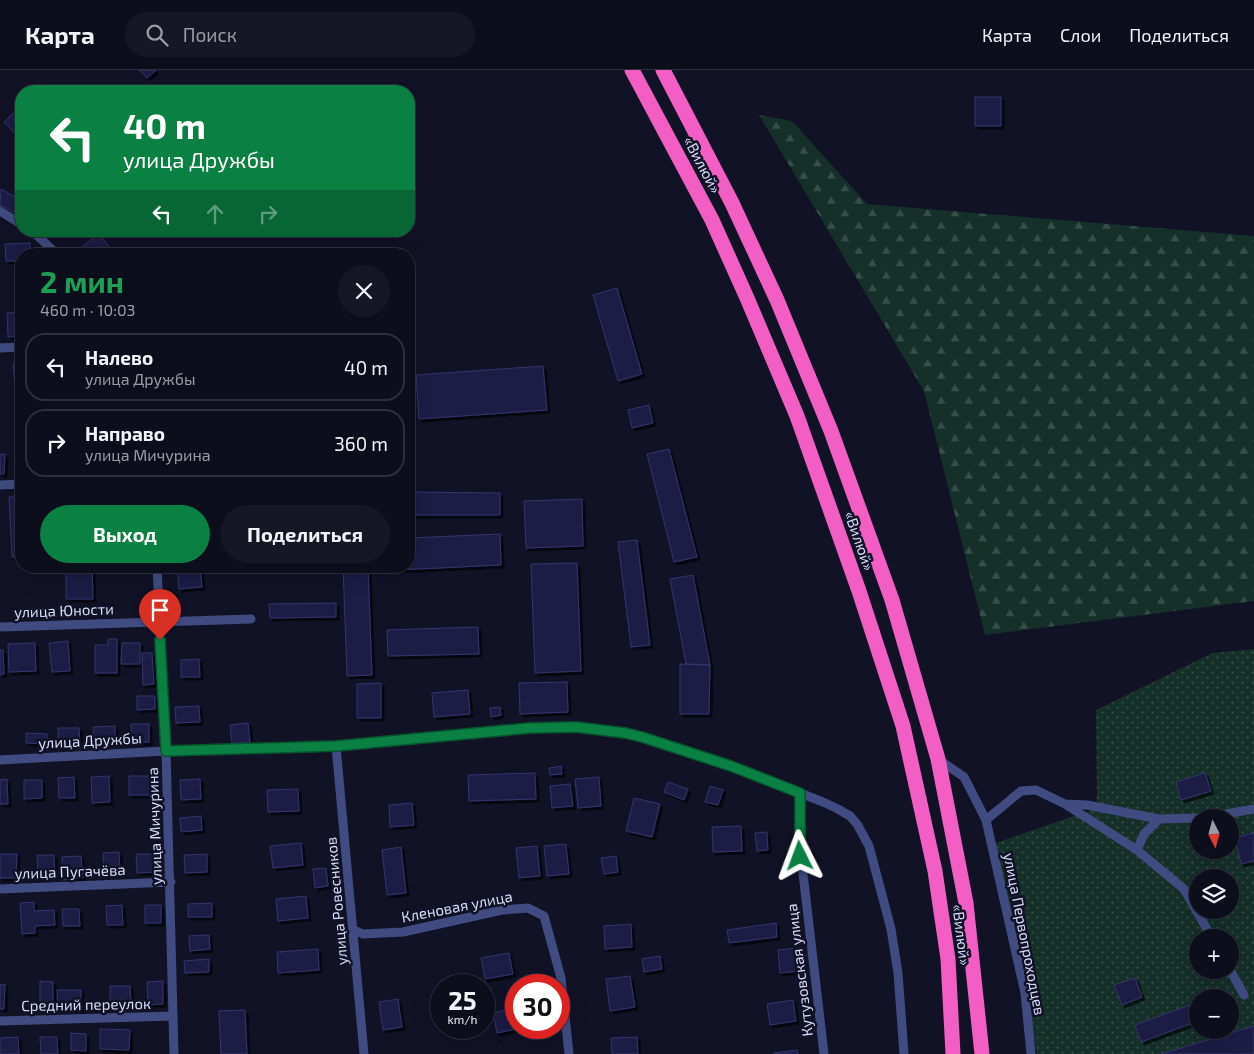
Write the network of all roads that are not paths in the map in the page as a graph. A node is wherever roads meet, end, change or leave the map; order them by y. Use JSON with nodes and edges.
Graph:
{"nodes":[{"id":1,"x":632,"y":70,"type":"edge"},
{"id":2,"x":663,"y":70,"type":"edge"},
{"id":3,"x":0,"y":211,"type":"edge"},
{"id":4,"x":15,"y":220,"type":"edge"},
{"id":5,"x":39,"y":237,"type":"edge"},
{"id":6,"x":50,"y":248,"type":"edge"},
{"id":7,"x":15,"y":347,"type":"edge"},
{"id":8,"x":0,"y":348,"type":"edge"},
{"id":9,"x":15,"y":484,"type":"edge"},
{"id":10,"x":0,"y":485,"type":"edge"},
{"id":11,"x":157,"y":573,"type":"edge"},
{"id":12,"x":251,"y":619,"type":"dead end"},
{"id":13,"x":159,"y":621,"type":"junction"},
{"id":14,"x":0,"y":627,"type":"edge"},
{"id":15,"x":336,"y":746,"type":"junction"},
{"id":16,"x":166,"y":751,"type":"junction"},
{"id":17,"x":938,"y":759,"type":"junction"},
{"id":18,"x":0,"y":760,"type":"edge"},
{"id":19,"x":800,"y":793,"type":"junction"},
{"id":20,"x":1065,"y":804,"type":"junction"},
{"id":21,"x":1254,"y":809,"type":"edge"},
{"id":22,"x":1239,"y":812,"type":"edge"},
{"id":23,"x":1189,"y":818,"type":"edge"},
{"id":24,"x":1160,"y":819,"type":"junction"},
{"id":25,"x":986,"y":820,"type":"junction"},
{"id":26,"x":1137,"y":850,"type":"junction"},
{"id":27,"x":171,"y":882,"type":"junction"},
{"id":28,"x":0,"y":888,"type":"edge"},
{"id":29,"x":1207,"y":929,"type":"edge"},
{"id":30,"x":354,"y":930,"type":"junction"},
{"id":31,"x":1235,"y":979,"type":"edge"},
{"id":32,"x":1244,"y":995,"type":"dead end"},
{"id":33,"x":173,"y":1016,"type":"junction"},
{"id":34,"x":0,"y":1021,"type":"edge"},
{"id":35,"x":174,"y":1054,"type":"edge"},
{"id":36,"x":364,"y":1054,"type":"edge"},
{"id":37,"x":568,"y":1054,"type":"edge"},
{"id":38,"x":824,"y":1054,"type":"edge"},
{"id":39,"x":904,"y":1054,"type":"edge"},
{"id":40,"x":953,"y":1054,"type":"edge"},
{"id":41,"x":982,"y":1054,"type":"edge"},
{"id":42,"x":1031,"y":1054,"type":"edge"}],
"edges":[{"from":1,"to":40,"type":"highway","name":"«Вилюй»"},
{"from":2,"to":17,"type":"highway","name":"«Вилюй»"},
{"from":3,"to":4,"type":"street"},
{"from":5,"to":6,"type":"street"},
{"from":7,"to":8,"type":"street"},
{"from":9,"to":10,"type":"street"},
{"from":11,"to":13,"type":"street","name":"улица Мичурина"},
{"from":12,"to":13,"type":"street","name":"улица Юности"},
{"from":13,"to":14,"type":"street","name":"улица Юности"},
{"from":13,"to":16,"type":"street","name":"улица Мичурина"},
{"from":15,"to":16,"type":"street","name":"улица Дружбы"},
{"from":15,"to":19,"type":"street","name":"улица Дружбы"},
{"from":15,"to":30,"type":"street","name":"улица Ровесников"},
{"from":16,"to":18,"type":"street","name":"улица Дружбы"},
{"from":16,"to":27,"type":"street","name":"улица Мичурина"},
{"from":17,"to":25,"type":"street","name":"улица Первопроходцев"},
{"from":17,"to":41,"type":"highway","name":"«Вилюй»"},
{"from":19,"to":38,"type":"street","name":"Кутузовская улица"},
{"from":19,"to":39,"type":"street","name":"улица Дружбы"},
{"from":20,"to":24,"type":"street"},
{"from":20,"to":25,"type":"street"},
{"from":20,"to":26,"type":"street"},
{"from":21,"to":22,"type":"street"},
{"from":23,"to":24,"type":"street"},
{"from":24,"to":26,"type":"street"},
{"from":25,"to":42,"type":"street","name":"улица Первопроходцев"},
{"from":26,"to":29,"type":"street"},
{"from":27,"to":28,"type":"street","name":"улица Пугачёва"},
{"from":27,"to":33,"type":"street","name":"улица Мичурина"},
{"from":30,"to":36,"type":"street","name":"улица Ровесников"},
{"from":30,"to":37,"type":"street","name":"Кленовая улица"},
{"from":31,"to":32,"type":"street"},
{"from":33,"to":34,"type":"street","name":"Средний переулок"},
{"from":33,"to":35,"type":"street","name":"улица Мичурина"}]}
